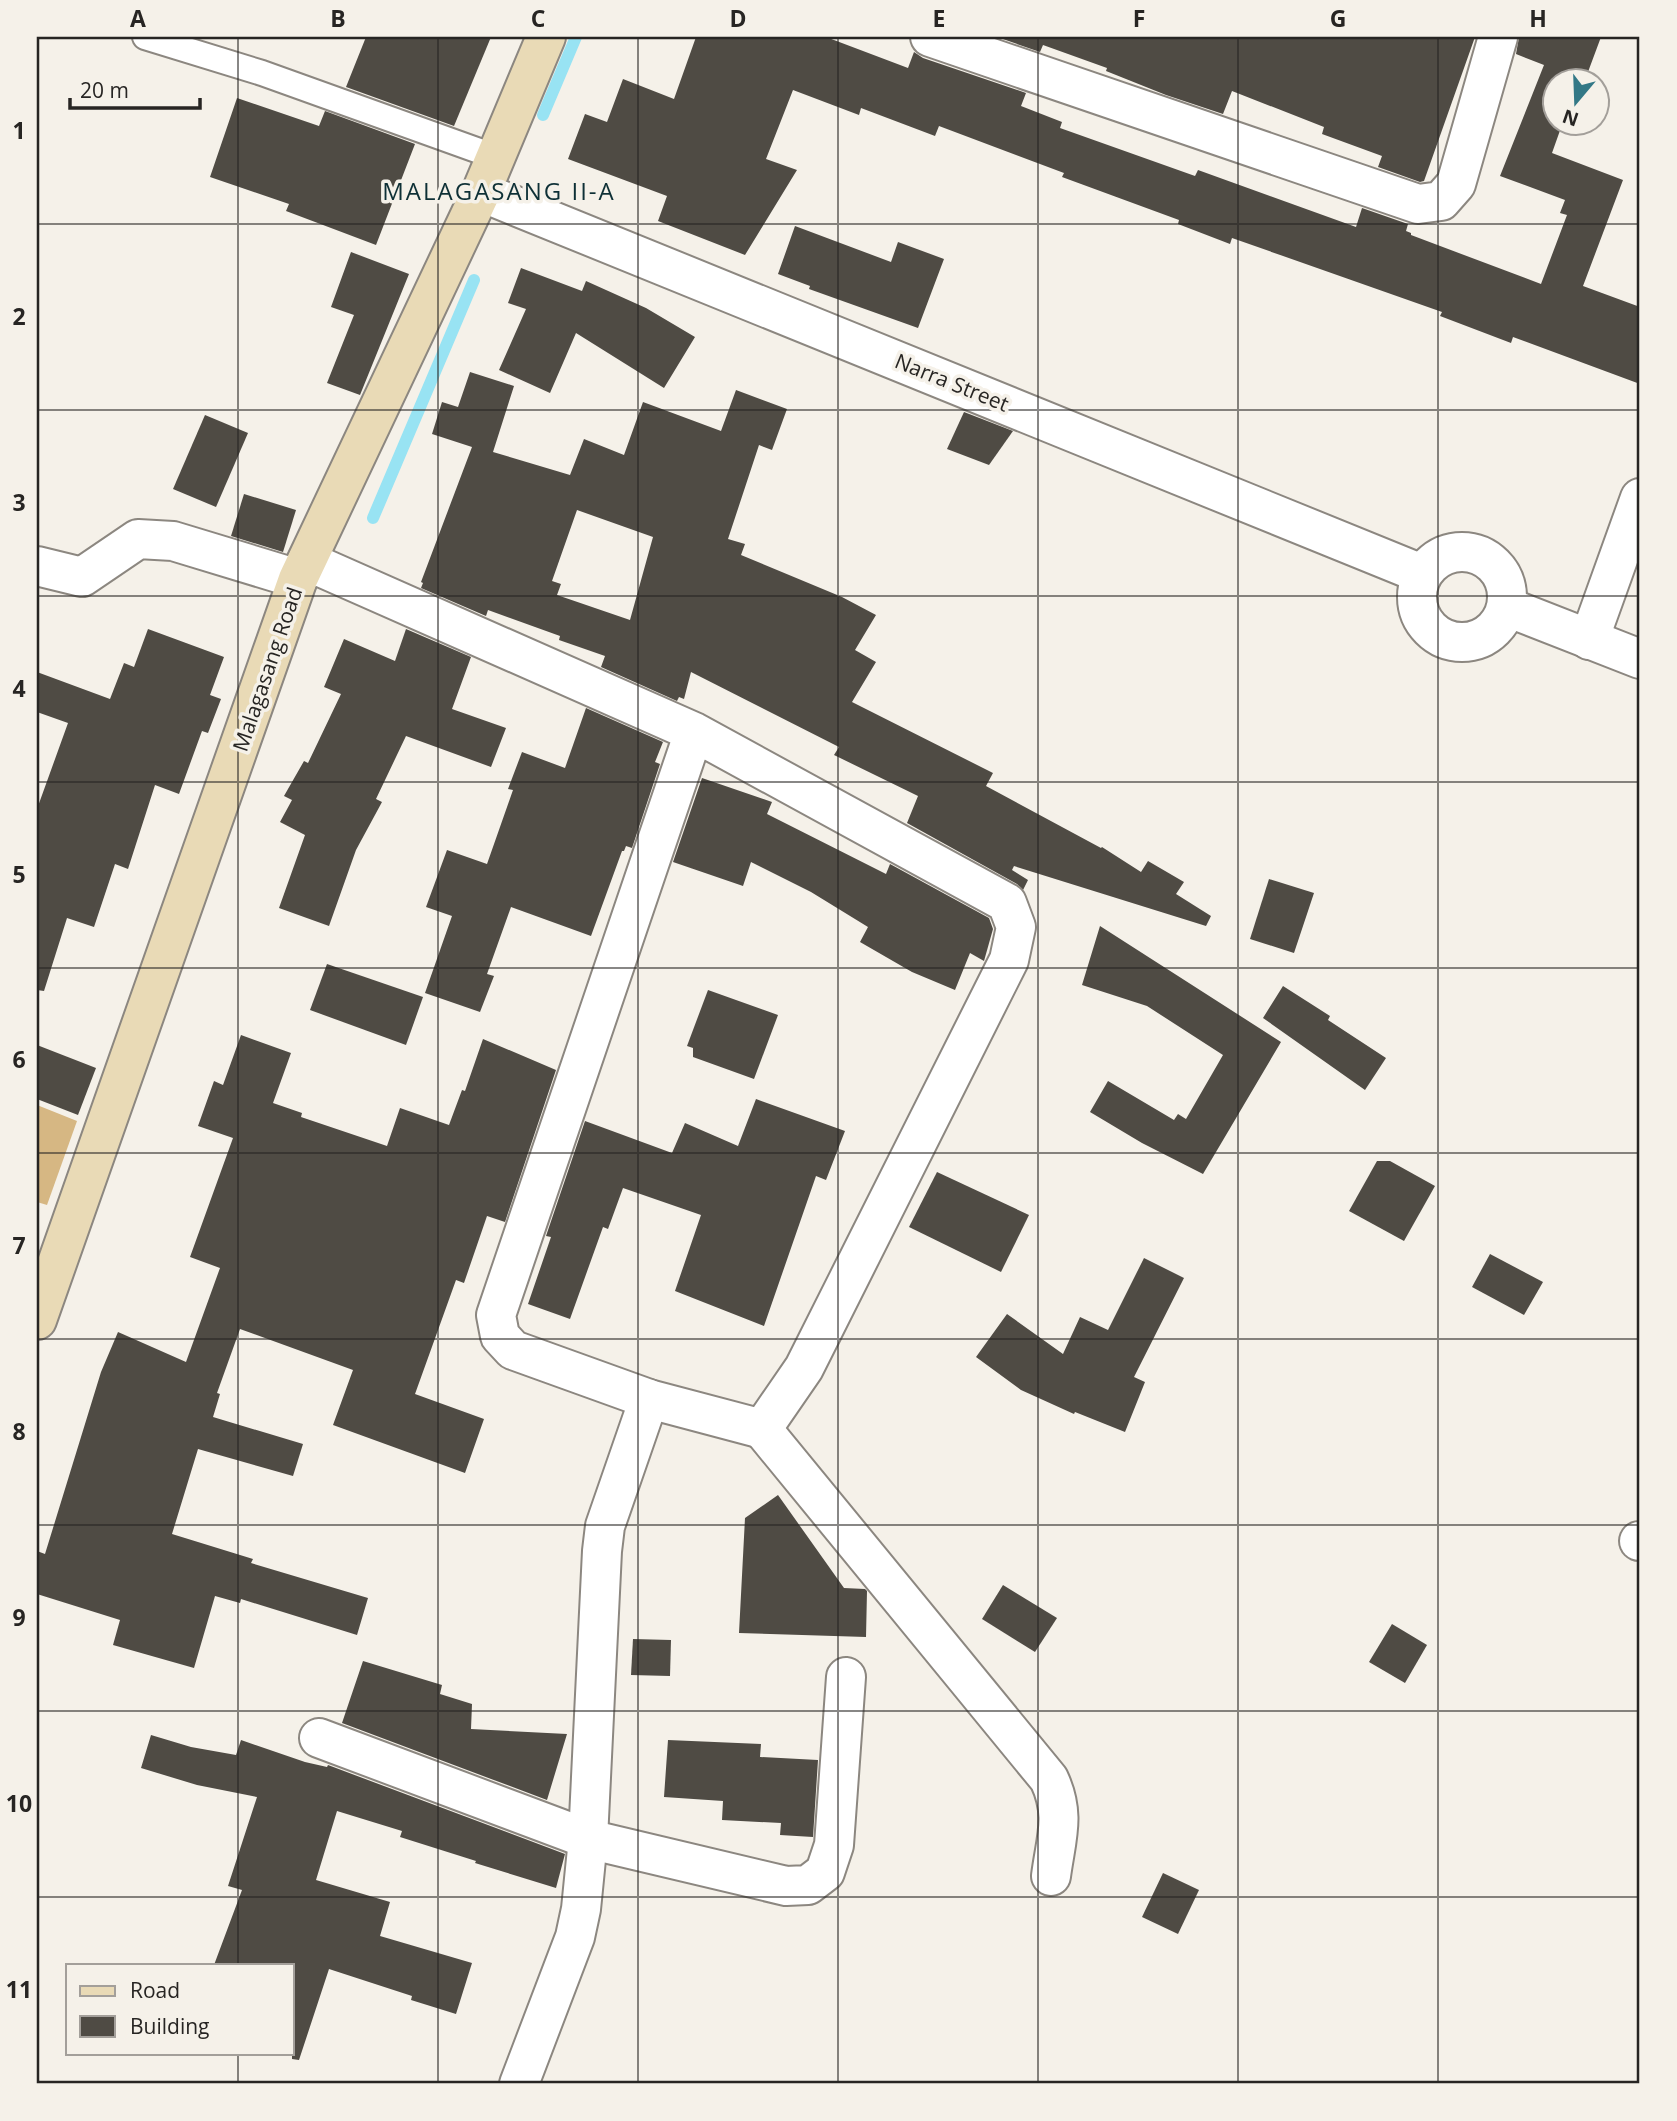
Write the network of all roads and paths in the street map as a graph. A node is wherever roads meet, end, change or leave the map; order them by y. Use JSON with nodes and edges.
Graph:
{"nodes":[{"id":1,"x":145,"y":37,"type":"edge"},
{"id":2,"x":546,"y":37,"type":"edge"},
{"id":3,"x":930,"y":37,"type":"edge"},
{"id":4,"x":1498,"y":37,"type":"edge"},
{"id":5,"x":495,"y":157,"type":"junction"},
{"id":6,"x":481,"y":192,"type":"junction"},
{"id":7,"x":1640,"y":498,"type":"edge"},
{"id":8,"x":37,"y":566,"type":"edge"},
{"id":9,"x":303,"y":570,"type":"junction"},
{"id":10,"x":1422,"y":573,"type":"junction"},
{"id":11,"x":1507,"y":607,"type":"junction"},
{"id":12,"x":1589,"y":640,"type":"junction"},
{"id":13,"x":1640,"y":659,"type":"edge"},
{"id":14,"x":694,"y":732,"type":"junction"},
{"id":15,"x":37,"y":1320,"type":"edge"},
{"id":16,"x":649,"y":1399,"type":"junction"},
{"id":17,"x":762,"y":1429,"type":"junction"},
{"id":18,"x":846,"y":1677,"type":"dead end"},
{"id":19,"x":319,"y":1738,"type":"dead end"},
{"id":20,"x":588,"y":1839,"type":"junction"},
{"id":21,"x":1051,"y":1876,"type":"dead end"},
{"id":22,"x":519,"y":2084,"type":"edge"}],
"edges":[{"from":1,"to":5,"type":"lane"},
{"from":2,"to":5,"type":"main road","name":"Malagasang Road"},
{"from":3,"to":4,"type":"street"},
{"from":5,"to":6,"type":"main road","name":"Malagasang Road"},
{"from":6,"to":9,"type":"main road","name":"Malagasang Road"},
{"from":6,"to":10,"type":"street","name":"Narra Street"},
{"from":7,"to":12,"type":"street"},
{"from":8,"to":9,"type":"street"},
{"from":9,"to":14,"type":"street"},
{"from":9,"to":15,"type":"main road","name":"Malagasang Road"},
{"from":10,"to":11,"type":"street"},
{"from":10,"to":11,"type":"street"},
{"from":11,"to":12,"type":"street"},
{"from":12,"to":13,"type":"street"},
{"from":14,"to":16,"type":"street"},
{"from":14,"to":17,"type":"street"},
{"from":16,"to":17,"type":"street"},
{"from":16,"to":20,"type":"street"},
{"from":17,"to":21,"type":"street"},
{"from":18,"to":20,"type":"street"},
{"from":19,"to":20,"type":"street"},
{"from":20,"to":22,"type":"street"}]}
